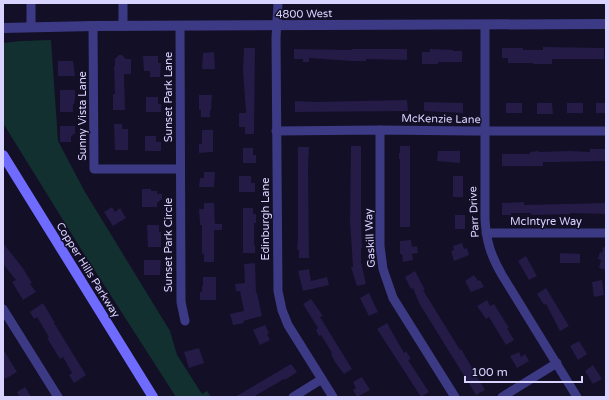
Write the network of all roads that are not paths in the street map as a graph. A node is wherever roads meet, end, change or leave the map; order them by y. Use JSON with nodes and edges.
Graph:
{"nodes":[{"id":1,"x":31,"y":3,"type":"edge"},
{"id":2,"x":123,"y":3,"type":"edge"},
{"id":3,"x":278,"y":3,"type":"edge"},
{"id":4,"x":606,"y":24,"type":"edge"},
{"id":5,"x":484,"y":25,"type":"junction"},
{"id":6,"x":94,"y":26,"type":"junction"},
{"id":7,"x":124,"y":26,"type":"junction"},
{"id":8,"x":180,"y":26,"type":"junction"},
{"id":9,"x":277,"y":26,"type":"junction"},
{"id":10,"x":31,"y":27,"type":"junction"},
{"id":11,"x":3,"y":28,"type":"edge"},
{"id":12,"x":380,"y":130,"type":"junction"},
{"id":13,"x":276,"y":131,"type":"junction"},
{"id":14,"x":485,"y":131,"type":"junction"},
{"id":15,"x":606,"y":131,"type":"edge"},
{"id":16,"x":3,"y":155,"type":"edge"},
{"id":17,"x":180,"y":169,"type":"junction"},
{"id":18,"x":486,"y":233,"type":"junction"},
{"id":19,"x":606,"y":233,"type":"edge"},
{"id":20,"x":3,"y":309,"type":"edge"},
{"id":21,"x":185,"y":321,"type":"dead end"},
{"id":22,"x":557,"y":363,"type":"junction"},
{"id":23,"x":322,"y":379,"type":"junction"},
{"id":24,"x":58,"y":397,"type":"edge"},
{"id":25,"x":153,"y":397,"type":"edge"},
{"id":26,"x":294,"y":397,"type":"edge"},
{"id":27,"x":333,"y":397,"type":"edge"},
{"id":28,"x":455,"y":397,"type":"edge"},
{"id":29,"x":502,"y":397,"type":"edge"},
{"id":30,"x":577,"y":397,"type":"edge"}],
"edges":[{"from":1,"to":10,"type":"street"},
{"from":2,"to":7,"type":"street"},
{"from":3,"to":9,"type":"street","name":"Edinburgh Lane"},
{"from":4,"to":5,"type":"street","name":"4800 West"},
{"from":5,"to":9,"type":"street","name":"4800 West"},
{"from":5,"to":14,"type":"street","name":"Parr Drive"},
{"from":6,"to":7,"type":"street","name":"4800 West"},
{"from":6,"to":10,"type":"street","name":"4800 West"},
{"from":6,"to":17,"type":"street","name":"Sunny Vista Lane"},
{"from":7,"to":8,"type":"street","name":"4800 West"},
{"from":8,"to":9,"type":"street","name":"4800 West"},
{"from":8,"to":17,"type":"street","name":"Sunset Park Lane"},
{"from":9,"to":13,"type":"street","name":"Edinburgh Lane"},
{"from":10,"to":11,"type":"street","name":"4800 West"},
{"from":12,"to":13,"type":"street","name":"McKenzie Lane"},
{"from":12,"to":14,"type":"street","name":"McKenzie Lane"},
{"from":12,"to":28,"type":"street","name":"Gaskill Way"},
{"from":13,"to":23,"type":"street","name":"Edinburgh Lane"},
{"from":14,"to":15,"type":"street","name":"McKenzie Lane"},
{"from":14,"to":18,"type":"street","name":"Parr Drive"},
{"from":16,"to":25,"type":"main road","name":"Copper Hills Parkway"},
{"from":17,"to":21,"type":"street","name":"Sunset Park Circle"},
{"from":18,"to":19,"type":"street","name":"McIntyre Way"},
{"from":18,"to":22,"type":"street","name":"Parr Drive"},
{"from":20,"to":24,"type":"street"},
{"from":22,"to":29,"type":"street"},
{"from":22,"to":30,"type":"street","name":"Parr Drive"},
{"from":23,"to":26,"type":"street"},
{"from":23,"to":27,"type":"street","name":"Edinburgh Lane"}]}
